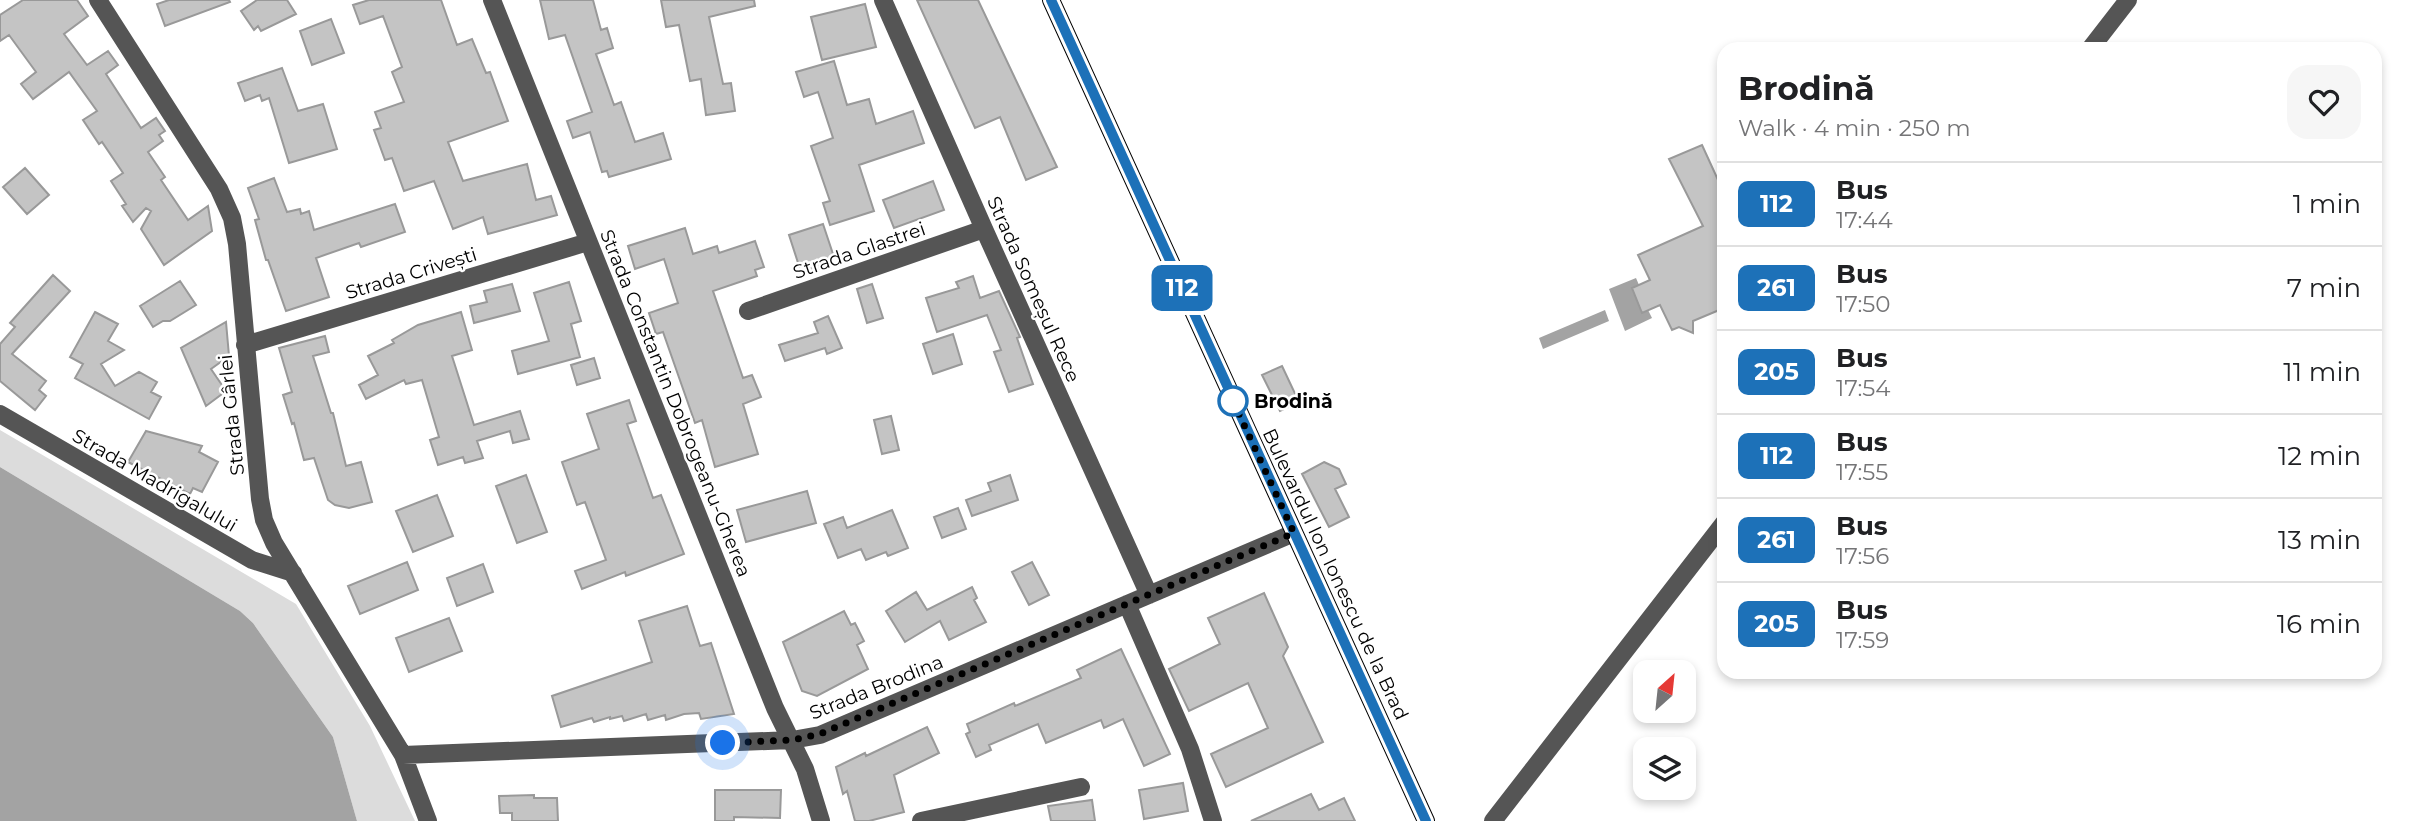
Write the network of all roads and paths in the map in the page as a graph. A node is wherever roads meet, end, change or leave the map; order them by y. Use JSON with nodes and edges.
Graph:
{"nodes":[{"id":1,"x":98,"y":0,"type":"edge"},
{"id":2,"x":492,"y":0,"type":"edge"},
{"id":3,"x":883,"y":0,"type":"edge"},
{"id":4,"x":1051,"y":0,"type":"edge"},
{"id":5,"x":2128,"y":0,"type":"edge"},
{"id":6,"x":2095,"y":42,"type":"edge"},
{"id":7,"x":984,"y":229,"type":"junction"},
{"id":8,"x":588,"y":242,"type":"junction"},
{"id":9,"x":748,"y":312,"type":"dead end"},
{"id":10,"x":245,"y":345,"type":"junction"},
{"id":11,"x":0,"y":414,"type":"edge"},
{"id":12,"x":1717,"y":532,"type":"edge"},
{"id":13,"x":1294,"y":533,"type":"junction"},
{"id":14,"x":293,"y":573,"type":"junction"},
{"id":15,"x":1149,"y":595,"type":"junction"},
{"id":16,"x":1127,"y":604,"type":"junction"},
{"id":17,"x":792,"y":740,"type":"junction"},
{"id":18,"x":403,"y":755,"type":"junction"},
{"id":19,"x":1081,"y":787,"type":"dead end"},
{"id":20,"x":428,"y":821,"type":"edge"},
{"id":21,"x":821,"y":821,"type":"edge"},
{"id":22,"x":921,"y":821,"type":"edge"},
{"id":23,"x":1213,"y":821,"type":"edge"},
{"id":24,"x":1426,"y":821,"type":"edge"},
{"id":25,"x":1493,"y":821,"type":"edge"}],
"edges":[{"from":1,"to":10,"type":"street","name":"Strada Gârlei"},
{"from":2,"to":8,"type":"street","name":"Strada Constantin Dobrogeanu-Gherea"},
{"from":3,"to":7,"type":"street","name":"Strada Someșul Rece"},
{"from":4,"to":13,"type":"main road","name":"Bulevardul Ion Ionescu de la Brad"},
{"from":5,"to":6,"type":"street"},
{"from":7,"to":9,"type":"street","name":"Strada Glastrei"},
{"from":7,"to":15,"type":"street","name":"Strada Someșul Rece"},
{"from":8,"to":10,"type":"street","name":"Strada Crivești"},
{"from":8,"to":17,"type":"street","name":"Strada Constantin Dobrogeanu-Gherea"},
{"from":10,"to":14,"type":"street","name":"Strada Gârlei"},
{"from":11,"to":14,"type":"street","name":"Strada Madrigalului"},
{"from":12,"to":25,"type":"street"},
{"from":13,"to":15,"type":"street","name":"Strada Brodina"},
{"from":13,"to":24,"type":"main road","name":"Bulevardul Ion Ionescu de la Brad"},
{"from":14,"to":18,"type":"street","name":"Strada Gârlei"},
{"from":15,"to":16,"type":"street","name":"Strada Brodina"},
{"from":16,"to":17,"type":"street","name":"Strada Brodina"},
{"from":16,"to":23,"type":"street"},
{"from":17,"to":18,"type":"street","name":"Strada Brodina"},
{"from":17,"to":21,"type":"street","name":"Strada Constantin Dobrogeanu-Gherea"},
{"from":18,"to":20,"type":"street","name":"Strada Gârlei"},
{"from":19,"to":22,"type":"street"}]}
